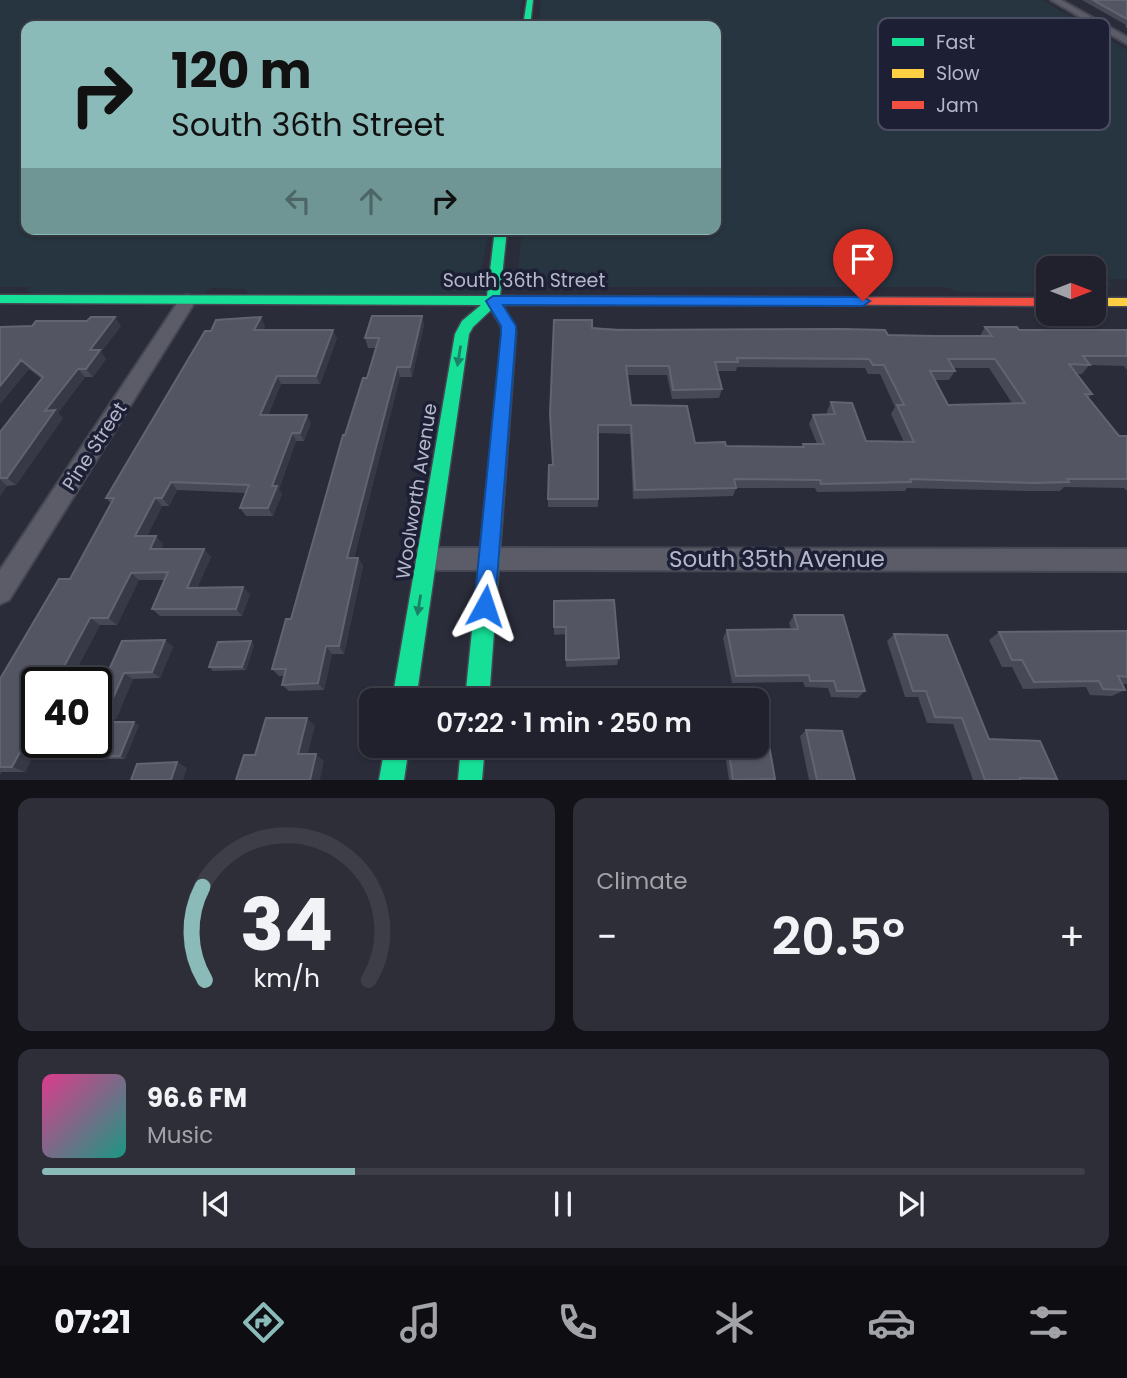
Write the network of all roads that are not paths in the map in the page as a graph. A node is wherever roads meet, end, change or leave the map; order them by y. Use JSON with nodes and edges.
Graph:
{"nodes":[{"id":1,"x":530,"y":0,"type":"edge"},
{"id":2,"x":1055,"y":0,"type":"edge"},
{"id":3,"x":1087,"y":18,"type":"edge"},
{"id":4,"x":527,"y":21,"type":"edge"},
{"id":5,"x":1110,"y":31,"type":"edge"},
{"id":6,"x":1127,"y":41,"type":"edge"},
{"id":7,"x":500,"y":235,"type":"edge"},
{"id":8,"x":0,"y":299,"type":"edge"},
{"id":9,"x":188,"y":300,"type":"junction"},
{"id":10,"x":493,"y":301,"type":"junction"},
{"id":11,"x":1036,"y":302,"type":"edge"},
{"id":12,"x":1106,"y":302,"type":"edge"},
{"id":13,"x":1127,"y":302,"type":"edge"},
{"id":14,"x":489,"y":558,"type":"junction"},
{"id":15,"x":427,"y":559,"type":"junction"},
{"id":16,"x":1127,"y":560,"type":"edge"},
{"id":17,"x":0,"y":592,"type":"edge"},
{"id":18,"x":406,"y":688,"type":"edge"},
{"id":19,"x":478,"y":688,"type":"edge"},
{"id":20,"x":395,"y":758,"type":"edge"},
{"id":21,"x":472,"y":758,"type":"edge"},
{"id":22,"x":391,"y":779,"type":"edge"},
{"id":23,"x":470,"y":779,"type":"edge"}],
"edges":[{"from":1,"to":4,"type":"street"},
{"from":2,"to":3,"type":"street"},
{"from":5,"to":6,"type":"street"},
{"from":7,"to":10,"type":"street"},
{"from":8,"to":9,"type":"street","name":"South 36th Street"},
{"from":9,"to":10,"type":"street","name":"South 36th Street"},
{"from":9,"to":17,"type":"street","name":"Pine Street"},
{"from":10,"to":11,"type":"street","name":"South 36th Street"},
{"from":10,"to":14,"type":"street"},
{"from":10,"to":15,"type":"street","name":"Woolworth Avenue","one_way":true},
{"from":12,"to":13,"type":"street"},
{"from":14,"to":15,"type":"street","name":"South 35th Avenue"},
{"from":14,"to":16,"type":"street","name":"South 35th Avenue"},
{"from":14,"to":19,"type":"street"},
{"from":15,"to":18,"type":"street","name":"Woolworth Avenue","one_way":true},
{"from":20,"to":22,"type":"street"},
{"from":21,"to":23,"type":"street"}]}
